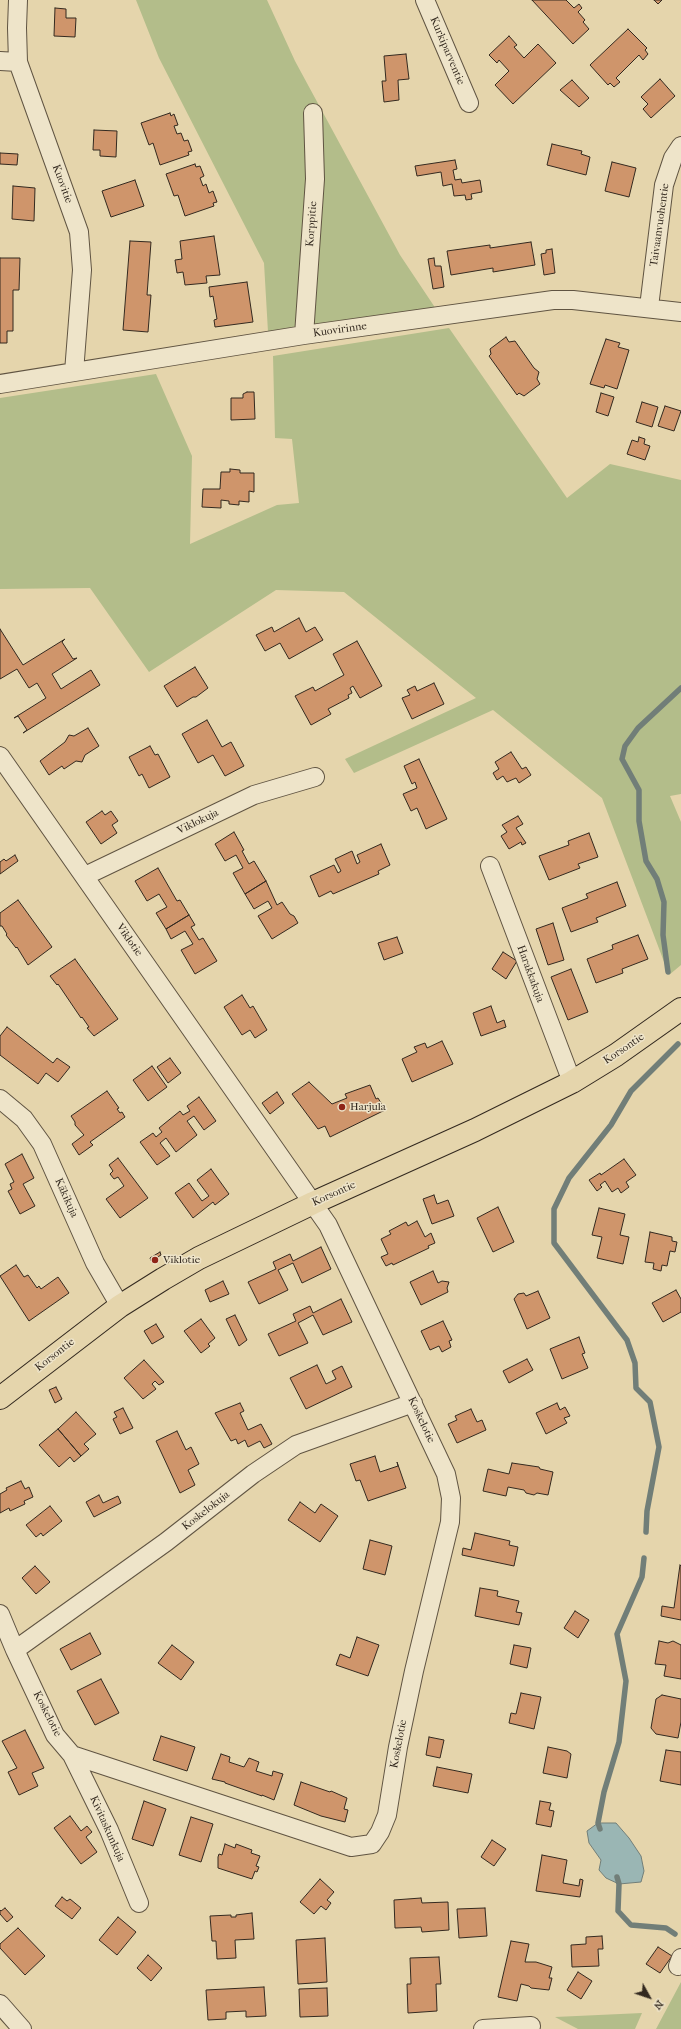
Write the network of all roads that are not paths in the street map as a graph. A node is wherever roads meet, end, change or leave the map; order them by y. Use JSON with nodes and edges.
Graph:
{"nodes":[{"id":1,"x":18,"y":0,"type":"edge"},
{"id":2,"x":425,"y":0,"type":"edge"},
{"id":3,"x":0,"y":61,"type":"edge"},
{"id":4,"x":18,"y":62,"type":"junction"},
{"id":5,"x":469,"y":103,"type":"dead end"},
{"id":6,"x":314,"y":113,"type":"dead end"},
{"id":7,"x":681,"y":146,"type":"edge"},
{"id":8,"x":649,"y":307,"type":"junction"},
{"id":9,"x":681,"y":312,"type":"edge"},
{"id":10,"x":304,"y":335,"type":"junction"},
{"id":11,"x":74,"y":372,"type":"junction"},
{"id":12,"x":0,"y":384,"type":"edge"},
{"id":13,"x":0,"y":756,"type":"edge"},
{"id":14,"x":315,"y":777,"type":"dead end"},
{"id":15,"x":490,"y":866,"type":"dead end"},
{"id":16,"x":85,"y":876,"type":"junction"},
{"id":17,"x":681,"y":1009,"type":"edge"},
{"id":18,"x":572,"y":1082,"type":"junction"},
{"id":19,"x":0,"y":1099,"type":"edge"},
{"id":20,"x":313,"y":1203,"type":"junction"},
{"id":21,"x":120,"y":1306,"type":"junction"},
{"id":22,"x":0,"y":1398,"type":"edge"},
{"id":23,"x":413,"y":1403,"type":"junction"},
{"id":24,"x":0,"y":1614,"type":"edge"},
{"id":25,"x":15,"y":1650,"type":"junction"},
{"id":26,"x":72,"y":1755,"type":"junction"},
{"id":27,"x":139,"y":1903,"type":"dead end"},
{"id":28,"x":0,"y":2004,"type":"edge"},
{"id":29,"x":531,"y":2026,"type":"dead end"},
{"id":30,"x":22,"y":2029,"type":"edge"},
{"id":31,"x":482,"y":2029,"type":"edge"}],
"edges":[{"from":1,"to":4,"type":"street","name":"Kuovitie"},
{"from":2,"to":5,"type":"street","name":"Kurkiparventie"},
{"from":3,"to":4,"type":"street"},
{"from":4,"to":11,"type":"street","name":"Kuovitie"},
{"from":6,"to":10,"type":"street","name":"Korppitie"},
{"from":7,"to":8,"type":"street","name":"Taivaanvuohentie"},
{"from":8,"to":9,"type":"street","name":"Kuovirinne"},
{"from":8,"to":10,"type":"street","name":"Kuovirinne"},
{"from":10,"to":11,"type":"street","name":"Kuovirinne"},
{"from":11,"to":12,"type":"street","name":"Kuovirinne"},
{"from":13,"to":16,"type":"street","name":"Viklotie"},
{"from":14,"to":16,"type":"street","name":"Viklokuja"},
{"from":15,"to":18,"type":"street","name":"Harakkakuja"},
{"from":16,"to":20,"type":"street","name":"Viklotie"},
{"from":17,"to":18,"type":"main road","name":"Korsontie"},
{"from":18,"to":20,"type":"main road","name":"Korsontie"},
{"from":19,"to":21,"type":"street","name":"Käkikuja"},
{"from":20,"to":21,"type":"main road","name":"Korsontie"},
{"from":20,"to":23,"type":"street","name":"Koskelotie"},
{"from":21,"to":22,"type":"main road","name":"Korsontie"},
{"from":23,"to":25,"type":"street","name":"Koskelokuja"},
{"from":23,"to":26,"type":"street","name":"Koskelotie"},
{"from":24,"to":25,"type":"street","name":"Koskelotie"},
{"from":25,"to":26,"type":"street","name":"Koskelotie"},
{"from":26,"to":27,"type":"street","name":"Kivitaskunkuja"},
{"from":28,"to":30,"type":"street"},
{"from":29,"to":31,"type":"street"}]}
